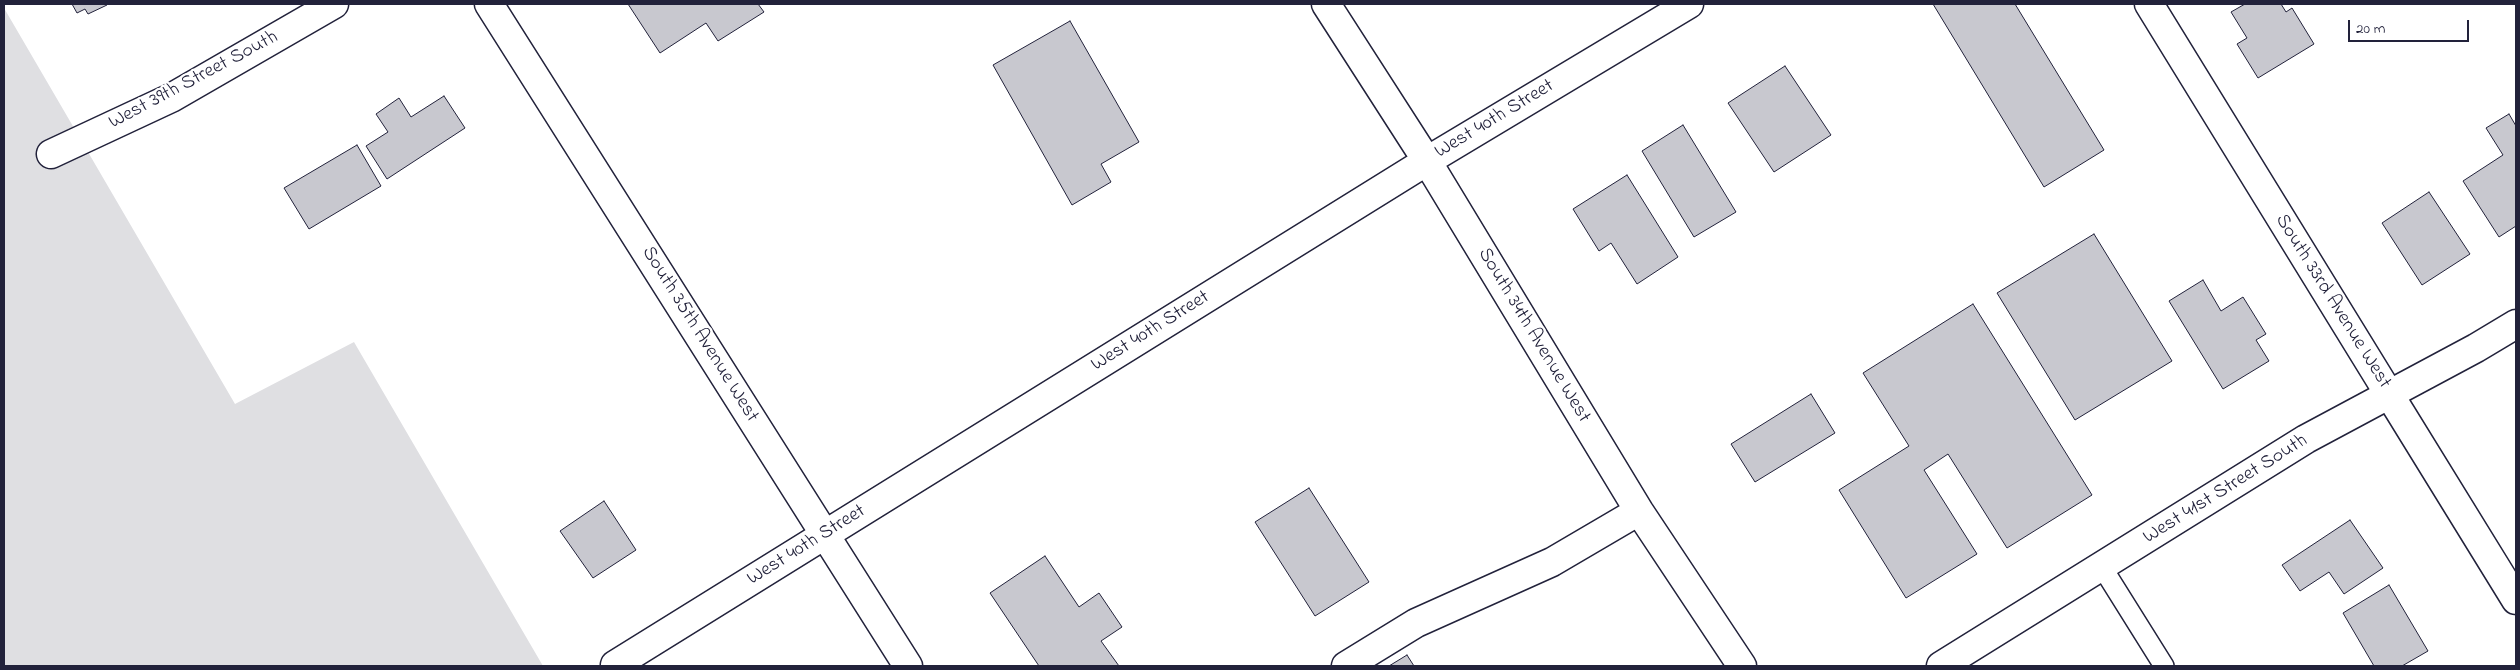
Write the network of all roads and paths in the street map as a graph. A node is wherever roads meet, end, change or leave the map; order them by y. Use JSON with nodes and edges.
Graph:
{"nodes":[{"id":1,"x":334,"y":4,"type":"edge"},
{"id":2,"x":489,"y":4,"type":"edge"},
{"id":3,"x":1326,"y":4,"type":"edge"},
{"id":4,"x":1689,"y":4,"type":"edge"},
{"id":5,"x":2148,"y":4,"type":"edge"},
{"id":6,"x":51,"y":154,"type":"dead end"},
{"id":7,"x":1426,"y":161,"type":"junction"},
{"id":8,"x":2516,"y":324,"type":"edge"},
{"id":9,"x":2389,"y":394,"type":"junction"},
{"id":10,"x":1640,"y":511,"type":"junction"},
{"id":11,"x":826,"y":534,"type":"junction"},
{"id":12,"x":2102,"y":567,"type":"junction"},
{"id":13,"x":2516,"y":600,"type":"edge"},
{"id":14,"x":615,"y":665,"type":"dead end"},
{"id":15,"x":908,"y":666,"type":"edge"},
{"id":16,"x":1346,"y":666,"type":"edge"},
{"id":17,"x":1742,"y":666,"type":"edge"},
{"id":18,"x":1941,"y":666,"type":"edge"},
{"id":19,"x":2164,"y":666,"type":"edge"}],
"edges":[{"from":1,"to":6,"type":"street","name":"West 39th Street South"},
{"from":2,"to":11,"type":"street","name":"South 35th Avenue West"},
{"from":3,"to":7,"type":"street","name":"South 34th Avenue West"},
{"from":4,"to":7,"type":"street","name":"West 40th Street"},
{"from":5,"to":9,"type":"street","name":"South 33rd Avenue West"},
{"from":7,"to":10,"type":"street","name":"South 34th Avenue West"},
{"from":7,"to":11,"type":"street","name":"West 40th Street"},
{"from":8,"to":9,"type":"street","name":"West 41st Street South"},
{"from":9,"to":12,"type":"street","name":"West 41st Street South"},
{"from":9,"to":13,"type":"street","name":"South 33rd Avenue West"},
{"from":10,"to":16,"type":"street"},
{"from":10,"to":17,"type":"street","name":"South 34th Avenue West"},
{"from":11,"to":14,"type":"street","name":"West 40th Street"},
{"from":11,"to":15,"type":"street","name":"South 35th Avenue West"},
{"from":12,"to":18,"type":"street","name":"West 41st Street South"},
{"from":12,"to":19,"type":"lane"}]}
